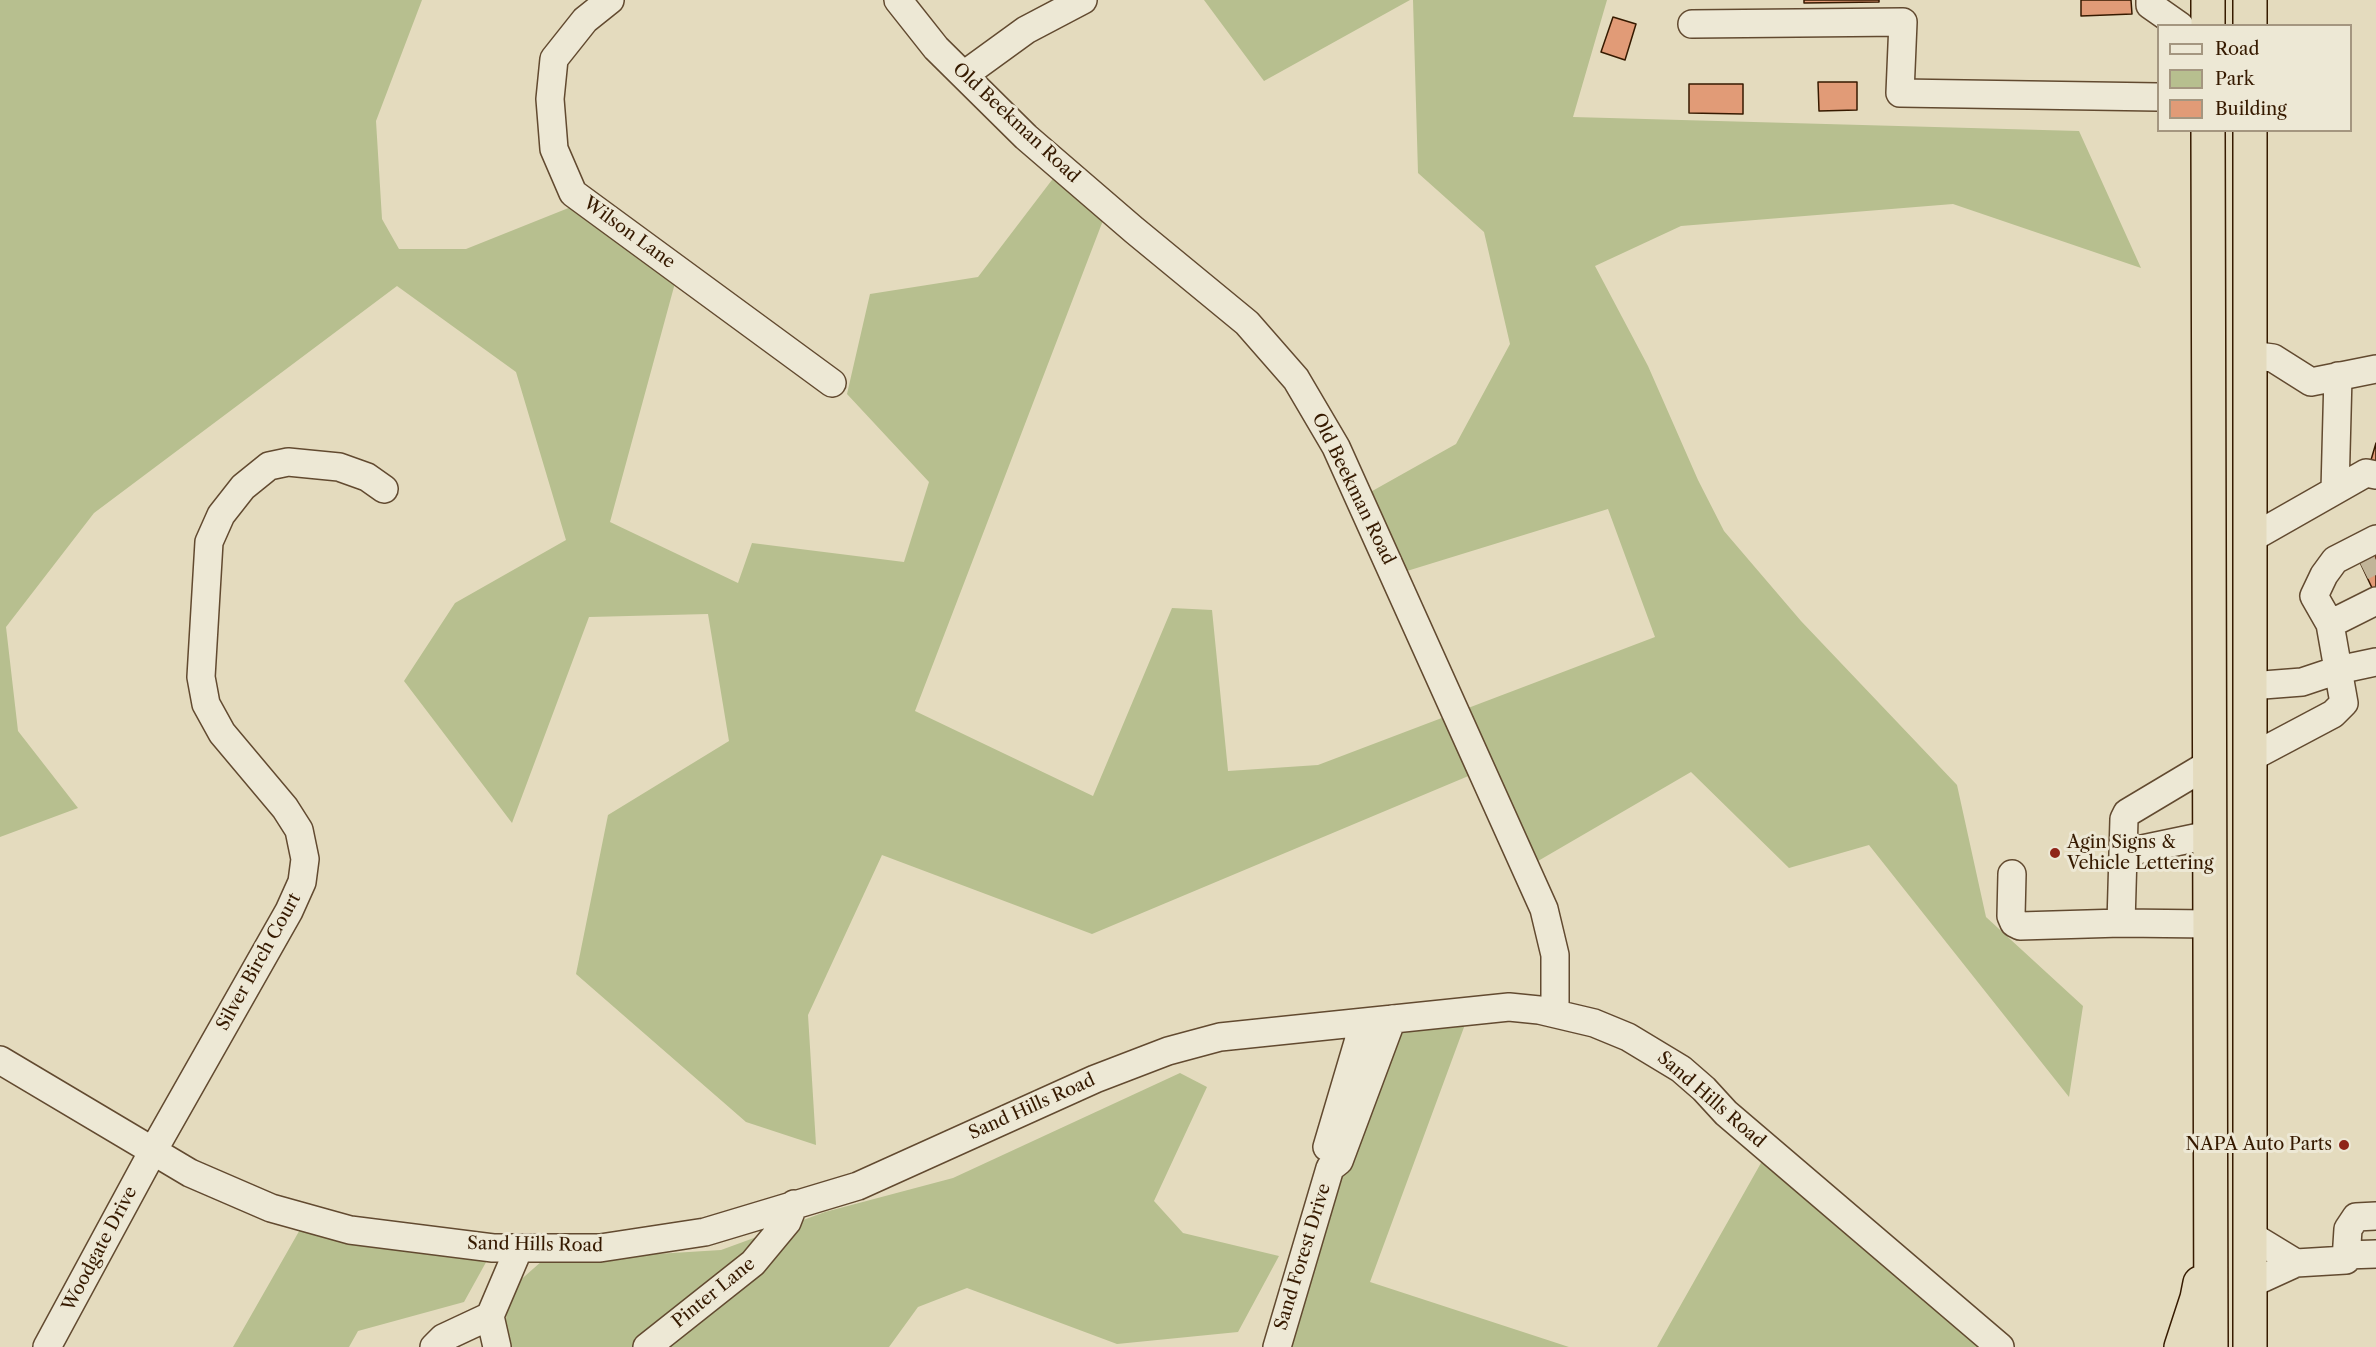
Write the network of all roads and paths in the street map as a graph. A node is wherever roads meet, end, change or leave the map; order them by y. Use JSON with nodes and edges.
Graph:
{"nodes":[{"id":1,"x":610,"y":0,"type":"edge"},
{"id":2,"x":898,"y":0,"type":"edge"},
{"id":3,"x":1083,"y":0,"type":"edge"},
{"id":4,"x":2150,"y":0,"type":"edge"},
{"id":5,"x":2208,"y":0,"type":"edge"},
{"id":6,"x":2250,"y":0,"type":"edge"},
{"id":7,"x":1692,"y":24,"type":"dead end"},
{"id":8,"x":2177,"y":24,"type":"edge"},
{"id":9,"x":2208,"y":24,"type":"edge"},
{"id":10,"x":2250,"y":24,"type":"edge"},
{"id":11,"x":964,"y":75,"type":"junction"},
{"id":12,"x":2157,"y":97,"type":"edge"},
{"id":13,"x":2208,"y":132,"type":"edge"},
{"id":14,"x":2250,"y":132,"type":"edge"},
{"id":15,"x":2250,"y":355,"type":"junction"},
{"id":16,"x":2376,"y":369,"type":"edge"},
{"id":17,"x":2338,"y":376,"type":"junction"},
{"id":18,"x":832,"y":383,"type":"dead end"},
{"id":19,"x":2376,"y":475,"type":"edge"},
{"id":20,"x":384,"y":489,"type":"dead end"},
{"id":21,"x":2335,"y":490,"type":"junction"},
{"id":22,"x":2250,"y":539,"type":"junction"},
{"id":23,"x":2376,"y":539,"type":"tunnel mouth"},
{"id":24,"x":2362,"y":567,"type":"tunnel mouth"},
{"id":25,"x":2322,"y":580,"type":"junction"},
{"id":26,"x":2376,"y":601,"type":"edge"},
{"id":27,"x":2330,"y":624,"type":"junction"},
{"id":28,"x":2376,"y":662,"type":"edge"},
{"id":29,"x":2338,"y":670,"type":"junction"},
{"id":30,"x":2250,"y":686,"type":"junction"},
{"id":31,"x":2250,"y":758,"type":"junction"},
{"id":32,"x":2209,"y":764,"type":"junction"},
{"id":33,"x":2209,"y":835,"type":"junction"},
{"id":34,"x":2123,"y":854,"type":"junction"},
{"id":35,"x":2012,"y":874,"type":"dead end"},
{"id":36,"x":2121,"y":923,"type":"junction"},
{"id":37,"x":2210,"y":924,"type":"junction"},
{"id":38,"x":1555,"y":1013,"type":"junction"},
{"id":39,"x":1392,"y":1019,"type":"junction"},
{"id":40,"x":1364,"y":1022,"type":"junction"},
{"id":41,"x":3,"y":1068,"type":"edge"},
{"id":42,"x":153,"y":1151,"type":"junction"},
{"id":43,"x":1330,"y":1168,"type":"junction"},
{"id":44,"x":794,"y":1204,"type":"junction"},
{"id":45,"x":2376,"y":1216,"type":"edge"},
{"id":46,"x":2210,"y":1222,"type":"junction"},
{"id":47,"x":2250,"y":1235,"type":"junction"},
{"id":48,"x":519,"y":1248,"type":"junction"},
{"id":49,"x":2376,"y":1254,"type":"edge"},
{"id":50,"x":2346,"y":1257,"type":"junction"},
{"id":51,"x":2296,"y":1263,"type":"junction"},
{"id":52,"x":2250,"y":1284,"type":"junction"},
{"id":53,"x":490,"y":1316,"type":"junction"},
{"id":54,"x":47,"y":1347,"type":"edge"},
{"id":55,"x":434,"y":1347,"type":"edge"},
{"id":56,"x":497,"y":1347,"type":"edge"},
{"id":57,"x":647,"y":1347,"type":"edge"},
{"id":58,"x":1277,"y":1347,"type":"edge"},
{"id":59,"x":2000,"y":1347,"type":"edge"},
{"id":60,"x":2181,"y":1347,"type":"edge"},
{"id":61,"x":2211,"y":1347,"type":"edge"},
{"id":62,"x":2250,"y":1347,"type":"edge"}],
"edges":[{"from":1,"to":18,"type":"street","name":"Wilson Lane"},
{"from":2,"to":11,"type":"street","name":"Old Beekman Road"},
{"from":3,"to":11,"type":"street"},
{"from":4,"to":8,"type":"street"},
{"from":5,"to":9,"type":"highway"},
{"from":6,"to":10,"type":"highway"},
{"from":7,"to":12,"type":"street"},
{"from":11,"to":38,"type":"street","name":"Old Beekman Road"},
{"from":13,"to":32,"type":"highway"},
{"from":14,"to":15,"type":"highway"},
{"from":15,"to":17,"type":"street"},
{"from":15,"to":22,"type":"highway"},
{"from":16,"to":17,"type":"street"},
{"from":17,"to":21,"type":"street"},
{"from":19,"to":21,"type":"street"},
{"from":20,"to":42,"type":"street","name":"Silver Birch Court"},
{"from":21,"to":22,"type":"street"},
{"from":22,"to":30,"type":"highway"},
{"from":23,"to":25,"type":"street"},
{"from":24,"to":25,"type":"street"},
{"from":25,"to":27,"type":"street"},
{"from":26,"to":27,"type":"street"},
{"from":27,"to":29,"type":"street"},
{"from":28,"to":29,"type":"street"},
{"from":29,"to":30,"type":"street"},
{"from":29,"to":31,"type":"street"},
{"from":30,"to":31,"type":"highway"},
{"from":31,"to":47,"type":"highway"},
{"from":32,"to":33,"type":"highway"},
{"from":32,"to":34,"type":"street"},
{"from":33,"to":34,"type":"street"},
{"from":33,"to":37,"type":"highway"},
{"from":34,"to":36,"type":"street"},
{"from":35,"to":36,"type":"street"},
{"from":36,"to":37,"type":"street"},
{"from":37,"to":46,"type":"highway"},
{"from":38,"to":39,"type":"street","name":"Sand Hills Road"},
{"from":38,"to":59,"type":"street","name":"Sand Hills Road"},
{"from":39,"to":40,"type":"street","name":"Sand Hills Road"},
{"from":39,"to":43,"type":"street","name":"Sand Forest Drive"},
{"from":40,"to":43,"type":"street","name":"Sand Forest Drive"},
{"from":40,"to":44,"type":"street","name":"Sand Hills Road"},
{"from":41,"to":42,"type":"street","name":"Sand Hills Road"},
{"from":42,"to":48,"type":"street","name":"Sand Hills Road"},
{"from":42,"to":54,"type":"street","name":"Woodgate Drive"},
{"from":43,"to":58,"type":"street","name":"Sand Forest Drive"},
{"from":44,"to":48,"type":"street","name":"Sand Hills Road"},
{"from":44,"to":57,"type":"street","name":"Pinter Lane"},
{"from":45,"to":50,"type":"street"},
{"from":46,"to":60,"type":"highway"},
{"from":46,"to":61,"type":"highway"},
{"from":47,"to":51,"type":"street"},
{"from":47,"to":52,"type":"highway"},
{"from":48,"to":53,"type":"street"},
{"from":49,"to":50,"type":"street"},
{"from":50,"to":51,"type":"street"},
{"from":51,"to":52,"type":"street"},
{"from":52,"to":62,"type":"highway"},
{"from":53,"to":55,"type":"street"},
{"from":53,"to":56,"type":"street"}]}
